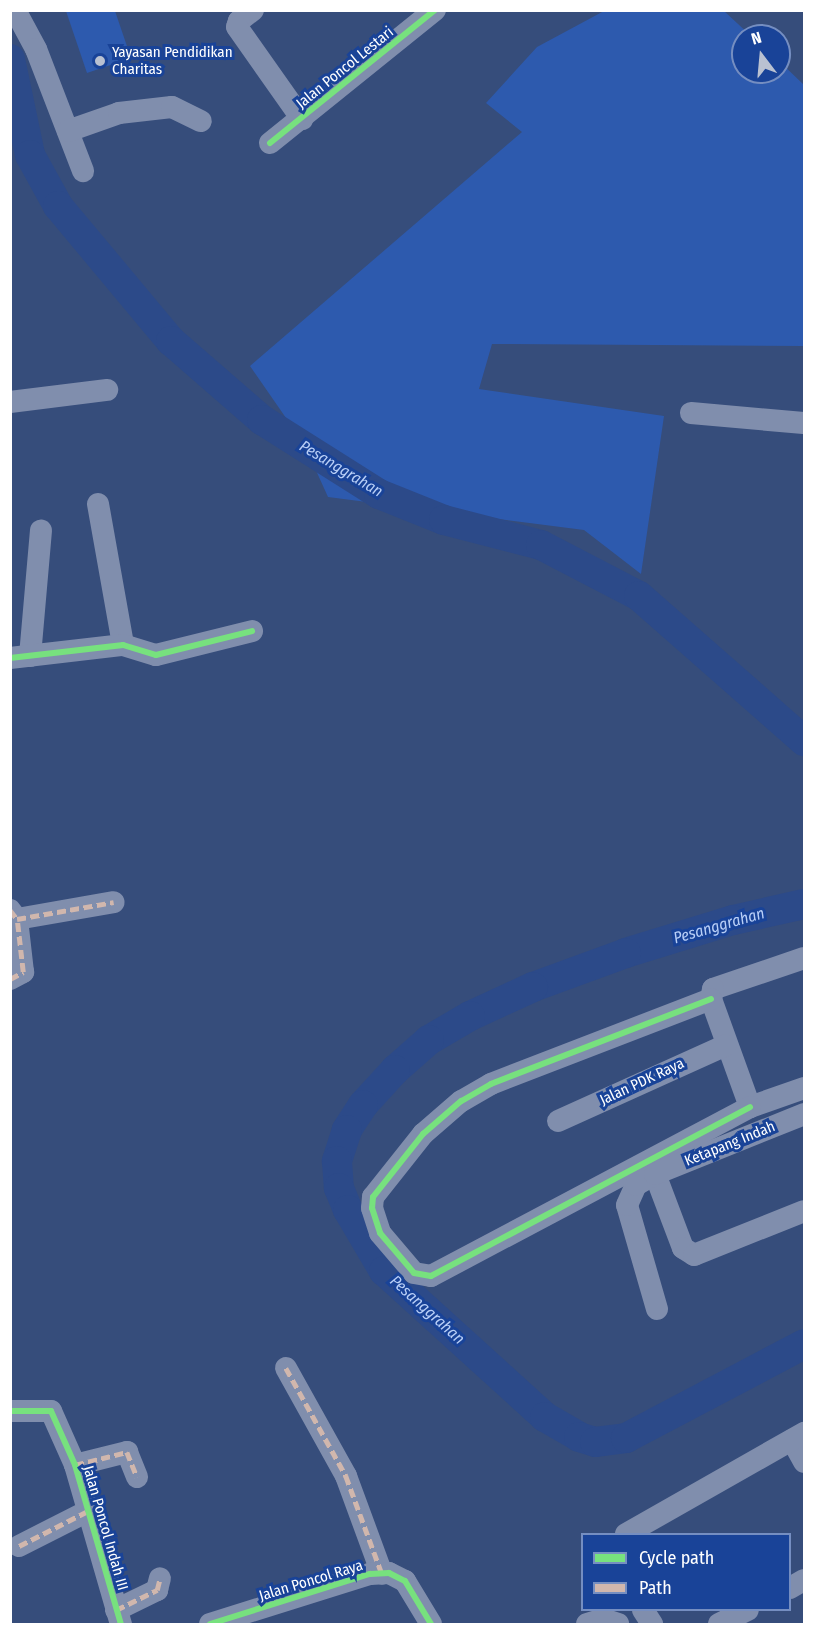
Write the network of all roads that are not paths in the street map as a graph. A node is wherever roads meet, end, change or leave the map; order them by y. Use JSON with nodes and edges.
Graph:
{"nodes":[{"id":1,"x":15,"y":10,"type":"edge"},
{"id":2,"x":253,"y":10,"type":"edge"},
{"id":3,"x":435,"y":10,"type":"edge"},
{"id":4,"x":302,"y":119,"type":"junction"},
{"id":5,"x":201,"y":121,"type":"dead end"},
{"id":6,"x":68,"y":131,"type":"junction"},
{"id":7,"x":270,"y":143,"type":"dead end"},
{"id":8,"x":83,"y":171,"type":"dead end"},
{"id":9,"x":107,"y":390,"type":"dead end"},
{"id":10,"x":10,"y":402,"type":"edge"},
{"id":11,"x":691,"y":413,"type":"dead end"},
{"id":12,"x":804,"y":423,"type":"edge"},
{"id":13,"x":98,"y":504,"type":"dead end"},
{"id":14,"x":42,"y":530,"type":"dead end"},
{"id":15,"x":252,"y":631,"type":"dead end"},
{"id":16,"x":123,"y":645,"type":"junction"},
{"id":17,"x":20,"y":657,"type":"edge"},
{"id":18,"x":114,"y":902,"type":"dead end"},
{"id":19,"x":14,"y":915,"type":"edge"},
{"id":20,"x":804,"y":958,"type":"edge"},
{"id":21,"x":10,"y":980,"type":"edge"},
{"id":22,"x":711,"y":999,"type":"junction"},
{"id":23,"x":726,"y":1045,"type":"junction"},
{"id":24,"x":804,"y":1088,"type":"edge"},
{"id":25,"x":750,"y":1107,"type":"junction"},
{"id":26,"x":804,"y":1114,"type":"edge"},
{"id":27,"x":558,"y":1121,"type":"dead end"},
{"id":28,"x":655,"y":1174,"type":"junction"},
{"id":29,"x":804,"y":1211,"type":"edge"},
{"id":30,"x":657,"y":1309,"type":"dead end"},
{"id":31,"x":286,"y":1368,"type":"dead end"},
{"id":32,"x":10,"y":1411,"type":"edge"},
{"id":33,"x":798,"y":1436,"type":"edge"},
{"id":34,"x":804,"y":1462,"type":"edge"},
{"id":35,"x":75,"y":1466,"type":"junction"},
{"id":36,"x":137,"y":1477,"type":"dead end"},
{"id":37,"x":86,"y":1512,"type":"junction"},
{"id":38,"x":628,"y":1533,"type":"edge"},
{"id":39,"x":19,"y":1546,"type":"dead end"},
{"id":40,"x":382,"y":1574,"type":"junction"},
{"id":41,"x":160,"y":1578,"type":"dead end"},
{"id":42,"x":644,"y":1611,"type":"edge"},
{"id":43,"x":746,"y":1611,"type":"edge"},
{"id":44,"x":118,"y":1617,"type":"edge"},
{"id":45,"x":210,"y":1624,"type":"edge"},
{"id":46,"x":431,"y":1624,"type":"edge"},
{"id":47,"x":587,"y":1624,"type":"edge"},
{"id":48,"x":618,"y":1624,"type":"edge"},
{"id":49,"x":652,"y":1624,"type":"edge"},
{"id":50,"x":719,"y":1624,"type":"edge"}],
"edges":[{"from":1,"to":6,"type":"street"},
{"from":2,"to":4,"type":"street"},
{"from":3,"to":4,"type":"street","name":"Jalan Poncol Lestari"},
{"from":4,"to":7,"type":"street","name":"Jalan Poncol Lestari"},
{"from":5,"to":6,"type":"street"},
{"from":6,"to":8,"type":"street"},
{"from":9,"to":10,"type":"street"},
{"from":11,"to":12,"type":"street"},
{"from":13,"to":16,"type":"street"},
{"from":14,"to":17,"type":"street"},
{"from":15,"to":16,"type":"street"},
{"from":16,"to":17,"type":"street"},
{"from":18,"to":19,"type":"street"},
{"from":19,"to":21,"type":"street"},
{"from":20,"to":22,"type":"street"},
{"from":22,"to":23,"type":"street"},
{"from":22,"to":25,"type":"street"},
{"from":23,"to":25,"type":"street"},
{"from":23,"to":27,"type":"street","name":"Jalan PDK Raya"},
{"from":24,"to":25,"type":"street"},
{"from":26,"to":28,"type":"street","name":"Ketapang Indah"},
{"from":28,"to":29,"type":"street"},
{"from":28,"to":30,"type":"street","name":"Ketapang Indah"},
{"from":31,"to":40,"type":"street"},
{"from":32,"to":35,"type":"street","name":"Jalan Poncol Indah III"},
{"from":33,"to":34,"type":"street"},
{"from":33,"to":38,"type":"street"},
{"from":35,"to":36,"type":"street"},
{"from":35,"to":37,"type":"street","name":"Jalan Poncol Indah III"},
{"from":37,"to":39,"type":"street"},
{"from":37,"to":44,"type":"street","name":"Jalan Poncol Indah III"},
{"from":40,"to":45,"type":"street","name":"Jalan Poncol Raya"},
{"from":40,"to":46,"type":"street","name":"Jalan Poncol Raya"},
{"from":41,"to":44,"type":"street"},
{"from":42,"to":49,"type":"street"},
{"from":43,"to":50,"type":"street"},
{"from":47,"to":48,"type":"street"}]}
